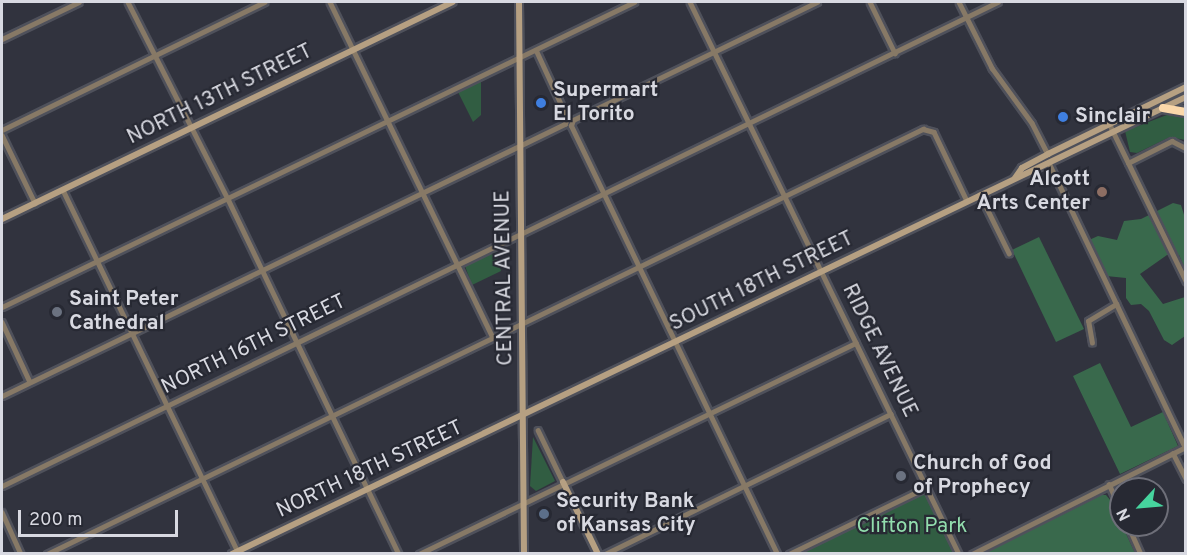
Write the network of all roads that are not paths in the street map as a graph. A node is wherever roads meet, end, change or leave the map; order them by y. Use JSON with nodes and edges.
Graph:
{"nodes":[{"id":1,"x":79,"y":2,"type":"edge"},
{"id":2,"x":128,"y":2,"type":"edge"},
{"id":3,"x":264,"y":2,"type":"edge"},
{"id":4,"x":330,"y":2,"type":"edge"},
{"id":5,"x":452,"y":2,"type":"edge"},
{"id":6,"x":519,"y":2,"type":"edge"},
{"id":7,"x":634,"y":2,"type":"edge"},
{"id":8,"x":690,"y":2,"type":"edge"},
{"id":9,"x":817,"y":2,"type":"edge"},
{"id":10,"x":870,"y":2,"type":"edge"},
{"id":11,"x":959,"y":2,"type":"edge"},
{"id":12,"x":998,"y":2,"type":"edge"},
{"id":13,"x":966,"y":16,"type":"junction"},
{"id":14,"x":2,"y":39,"type":"edge"},
{"id":15,"x":354,"y":49,"type":"junction"},
{"id":16,"x":536,"y":51,"type":"junction"},
{"id":17,"x":714,"y":51,"type":"junction"},
{"id":18,"x":895,"y":53,"type":"junction"},
{"id":19,"x":153,"y":54,"type":"junction"},
{"id":20,"x":519,"y":59,"type":"junction"},
{"id":21,"x":1185,"y":87,"type":"edge"},
{"id":22,"x":1185,"y":97,"type":"edge"},
{"id":23,"x":1163,"y":108,"type":"junction"},
{"id":24,"x":1185,"y":112,"type":"edge"},
{"id":25,"x":388,"y":120,"type":"junction"},
{"id":26,"x":1109,"y":123,"type":"junction"},
{"id":27,"x":750,"y":124,"type":"junction"},
{"id":28,"x":191,"y":126,"type":"junction"},
{"id":29,"x":2,"y":130,"type":"edge"},
{"id":30,"x":1114,"y":132,"type":"junction"},
{"id":31,"x":2,"y":135,"type":"edge"},
{"id":32,"x":521,"y":146,"type":"junction"},
{"id":33,"x":1185,"y":148,"type":"edge"},
{"id":34,"x":1048,"y":154,"type":"junction"},
{"id":35,"x":1128,"y":163,"type":"junction"},
{"id":36,"x":1050,"y":165,"type":"junction"},
{"id":37,"x":1015,"y":178,"type":"junction"},
{"id":38,"x":63,"y":190,"type":"junction"},
{"id":39,"x":423,"y":192,"type":"junction"},
{"id":40,"x":980,"y":194,"type":"junction"},
{"id":41,"x":605,"y":195,"type":"junction"},
{"id":42,"x":784,"y":198,"type":"junction"},
{"id":43,"x":228,"y":199,"type":"junction"},
{"id":44,"x":966,"y":201,"type":"junction"},
{"id":45,"x":35,"y":203,"type":"junction"},
{"id":46,"x":2,"y":219,"type":"edge"},
{"id":47,"x":521,"y":235,"type":"junction"},
{"id":48,"x":1009,"y":253,"type":"dead end"},
{"id":49,"x":97,"y":261,"type":"junction"},
{"id":50,"x":458,"y":265,"type":"junction"},
{"id":51,"x":640,"y":267,"type":"junction"},
{"id":52,"x":262,"y":269,"type":"junction"},
{"id":53,"x":821,"y":272,"type":"junction"},
{"id":54,"x":1185,"y":281,"type":"edge"},
{"id":55,"x":1116,"y":304,"type":"junction"},
{"id":56,"x":2,"y":307,"type":"edge"},
{"id":57,"x":2,"y":322,"type":"edge"},
{"id":58,"x":522,"y":325,"type":"junction"},
{"id":59,"x":131,"y":333,"type":"junction"},
{"id":60,"x":493,"y":338,"type":"junction"},
{"id":61,"x":676,"y":342,"type":"junction"},
{"id":62,"x":297,"y":343,"type":"junction"},
{"id":63,"x":856,"y":343,"type":"junction"},
{"id":64,"x":1092,"y":343,"type":"dead end"},
{"id":65,"x":30,"y":382,"type":"junction"},
{"id":66,"x":2,"y":396,"type":"edge"},
{"id":67,"x":167,"y":406,"type":"junction"},
{"id":68,"x":711,"y":413,"type":"junction"},
{"id":69,"x":891,"y":414,"type":"junction"},
{"id":70,"x":332,"y":416,"type":"junction"},
{"id":71,"x":523,"y":416,"type":"junction"},
{"id":72,"x":538,"y":430,"type":"dead end"},
{"id":73,"x":1185,"y":447,"type":"edge"},
{"id":74,"x":1173,"y":453,"type":"junction"},
{"id":75,"x":1123,"y":477,"type":"edge"},
{"id":76,"x":201,"y":479,"type":"junction"},
{"id":77,"x":1185,"y":479,"type":"edge"},
{"id":78,"x":563,"y":482,"type":"junction"},
{"id":79,"x":1109,"y":484,"type":"edge"},
{"id":80,"x":745,"y":485,"type":"junction"},
{"id":81,"x":2,"y":486,"type":"edge"},
{"id":82,"x":927,"y":487,"type":"junction"},
{"id":83,"x":368,"y":489,"type":"junction"},
{"id":84,"x":524,"y":502,"type":"junction"},
{"id":85,"x":2,"y":512,"type":"edge"},
{"id":86,"x":1133,"y":537,"type":"edge"},
{"id":87,"x":236,"y":553,"type":"edge"},
{"id":88,"x":21,"y":554,"type":"edge"},
{"id":89,"x":47,"y":554,"type":"edge"},
{"id":90,"x":399,"y":554,"type":"edge"},
{"id":91,"x":419,"y":554,"type":"edge"},
{"id":92,"x":524,"y":554,"type":"edge"},
{"id":93,"x":598,"y":554,"type":"edge"},
{"id":94,"x":604,"y":554,"type":"edge"},
{"id":95,"x":777,"y":554,"type":"edge"},
{"id":96,"x":789,"y":554,"type":"edge"},
{"id":97,"x":959,"y":554,"type":"edge"},
{"id":98,"x":972,"y":554,"type":"edge"},
{"id":99,"x":1141,"y":554,"type":"edge"}],
"edges":[{"from":1,"to":14,"type":"street"},
{"from":2,"to":19,"type":"street"},
{"from":3,"to":19,"type":"street"},
{"from":4,"to":15,"type":"street"},
{"from":5,"to":15,"type":"main road","name":"NORTH 13TH STREET"},
{"from":6,"to":20,"type":"main road","name":"CENTRAL AVENUE"},
{"from":7,"to":16,"type":"street"},
{"from":8,"to":17,"type":"street","name":"RIDGE AVENUE"},
{"from":9,"to":17,"type":"street"},
{"from":10,"to":18,"type":"street"},
{"from":11,"to":13,"type":"street"},
{"from":12,"to":13,"type":"street","name":"NORTH 16TH STREET"},
{"from":13,"to":18,"type":"street","name":"NORTH 16TH STREET"},
{"from":13,"to":34,"type":"street"},
{"from":15,"to":25,"type":"street"},
{"from":15,"to":28,"type":"main road","name":"NORTH 13TH STREET"},
{"from":16,"to":20,"type":"street"},
{"from":16,"to":32,"type":"street"},
{"from":17,"to":27,"type":"street","name":"RIDGE AVENUE"},
{"from":17,"to":41,"type":"street"},
{"from":18,"to":27,"type":"street","name":"NORTH 16TH STREET"},
{"from":19,"to":28,"type":"street"},
{"from":19,"to":29,"type":"street"},
{"from":20,"to":25,"type":"street"},
{"from":20,"to":32,"type":"main road","name":"CENTRAL AVENUE"},
{"from":21,"to":26,"type":"main road","name":"SOUTH 18TH STREET"},
{"from":22,"to":23,"type":"main road","name":"SOUTH 18TH STREET"},
{"from":23,"to":24,"type":"highway"},
{"from":23,"to":30,"type":"main road","name":"SOUTH 18TH STREET"},
{"from":25,"to":39,"type":"street"},
{"from":25,"to":43,"type":"street"},
{"from":26,"to":30,"type":"street"},
{"from":26,"to":34,"type":"main road","name":"SOUTH 18TH STREET"},
{"from":27,"to":41,"type":"street","name":"NORTH 16TH STREET"},
{"from":27,"to":42,"type":"street","name":"RIDGE AVENUE"},
{"from":28,"to":38,"type":"main road","name":"NORTH 13TH STREET"},
{"from":28,"to":43,"type":"street"},
{"from":30,"to":35,"type":"street"},
{"from":30,"to":36,"type":"main road","name":"SOUTH 18TH STREET"},
{"from":31,"to":45,"type":"street"},
{"from":32,"to":39,"type":"street"},
{"from":32,"to":47,"type":"main road","name":"CENTRAL AVENUE"},
{"from":33,"to":35,"type":"street"},
{"from":34,"to":37,"type":"main road","name":"SOUTH 18TH STREET"},
{"from":35,"to":54,"type":"street"},
{"from":36,"to":37,"type":"main road","name":"SOUTH 18TH STREET"},
{"from":36,"to":55,"type":"street"},
{"from":37,"to":40,"type":"main road","name":"SOUTH 18TH STREET"},
{"from":38,"to":45,"type":"main road","name":"NORTH 13TH STREET"},
{"from":38,"to":49,"type":"street"},
{"from":39,"to":50,"type":"street"},
{"from":39,"to":52,"type":"street"},
{"from":40,"to":44,"type":"main road","name":"SOUTH 18TH STREET"},
{"from":40,"to":48,"type":"street"},
{"from":41,"to":47,"type":"street","name":"NORTH 16TH STREET"},
{"from":41,"to":51,"type":"street"},
{"from":42,"to":44,"type":"street"},
{"from":42,"to":51,"type":"street"},
{"from":42,"to":53,"type":"street","name":"RIDGE AVENUE"},
{"from":43,"to":49,"type":"street"},
{"from":43,"to":52,"type":"street"},
{"from":44,"to":53,"type":"main road","name":"SOUTH 18TH STREET"},
{"from":45,"to":46,"type":"main road","name":"NORTH 13TH STREET"},
{"from":47,"to":50,"type":"street","name":"NORTH 16TH STREET"},
{"from":47,"to":58,"type":"main road","name":"CENTRAL AVENUE"},
{"from":49,"to":56,"type":"street"},
{"from":49,"to":59,"type":"street"},
{"from":50,"to":60,"type":"street"},
{"from":50,"to":62,"type":"street","name":"NORTH 16TH STREET"},
{"from":51,"to":58,"type":"street"},
{"from":51,"to":61,"type":"street"},
{"from":52,"to":59,"type":"street"},
{"from":52,"to":62,"type":"street"},
{"from":53,"to":61,"type":"main road","name":"SOUTH 18TH STREET"},
{"from":53,"to":63,"type":"street","name":"RIDGE AVENUE"},
{"from":55,"to":64,"type":"street"},
{"from":55,"to":73,"type":"street"},
{"from":57,"to":65,"type":"street"},
{"from":58,"to":60,"type":"street"},
{"from":58,"to":71,"type":"main road","name":"CENTRAL AVENUE"},
{"from":59,"to":65,"type":"street"},
{"from":59,"to":67,"type":"street"},
{"from":60,"to":70,"type":"street"},
{"from":61,"to":68,"type":"street"},
{"from":61,"to":71,"type":"main road","name":"SOUTH 18TH STREET"},
{"from":62,"to":67,"type":"street","name":"NORTH 16TH STREET"},
{"from":62,"to":70,"type":"street"},
{"from":63,"to":68,"type":"street"},
{"from":63,"to":69,"type":"street","name":"RIDGE AVENUE"},
{"from":65,"to":66,"type":"street"},
{"from":67,"to":76,"type":"street"},
{"from":67,"to":81,"type":"street","name":"NORTH 16TH STREET"},
{"from":68,"to":78,"type":"street"},
{"from":68,"to":80,"type":"street"},
{"from":69,"to":80,"type":"street"},
{"from":69,"to":82,"type":"street","name":"RIDGE AVENUE"},
{"from":70,"to":76,"type":"street"},
{"from":70,"to":83,"type":"street"},
{"from":71,"to":83,"type":"main road","name":"NORTH 18TH STREET"},
{"from":71,"to":84,"type":"main road","name":"CENTRAL AVENUE"},
{"from":72,"to":78,"type":"street"},
{"from":73,"to":74,"type":"street"},
{"from":74,"to":75,"type":"street"},
{"from":74,"to":77,"type":"street"},
{"from":76,"to":87,"type":"street"},
{"from":76,"to":89,"type":"street"},
{"from":78,"to":84,"type":"street"},
{"from":78,"to":93,"type":"main road"},
{"from":79,"to":98,"type":"street"},
{"from":80,"to":94,"type":"street"},
{"from":80,"to":95,"type":"street"},
{"from":82,"to":96,"type":"street"},
{"from":82,"to":97,"type":"street","name":"RIDGE AVENUE"},
{"from":83,"to":87,"type":"main road","name":"NORTH 18TH STREET"},
{"from":83,"to":90,"type":"street"},
{"from":84,"to":91,"type":"street"},
{"from":84,"to":92,"type":"main road","name":"CENTRAL AVENUE"},
{"from":85,"to":88,"type":"street"},
{"from":86,"to":99,"type":"street"}]}
